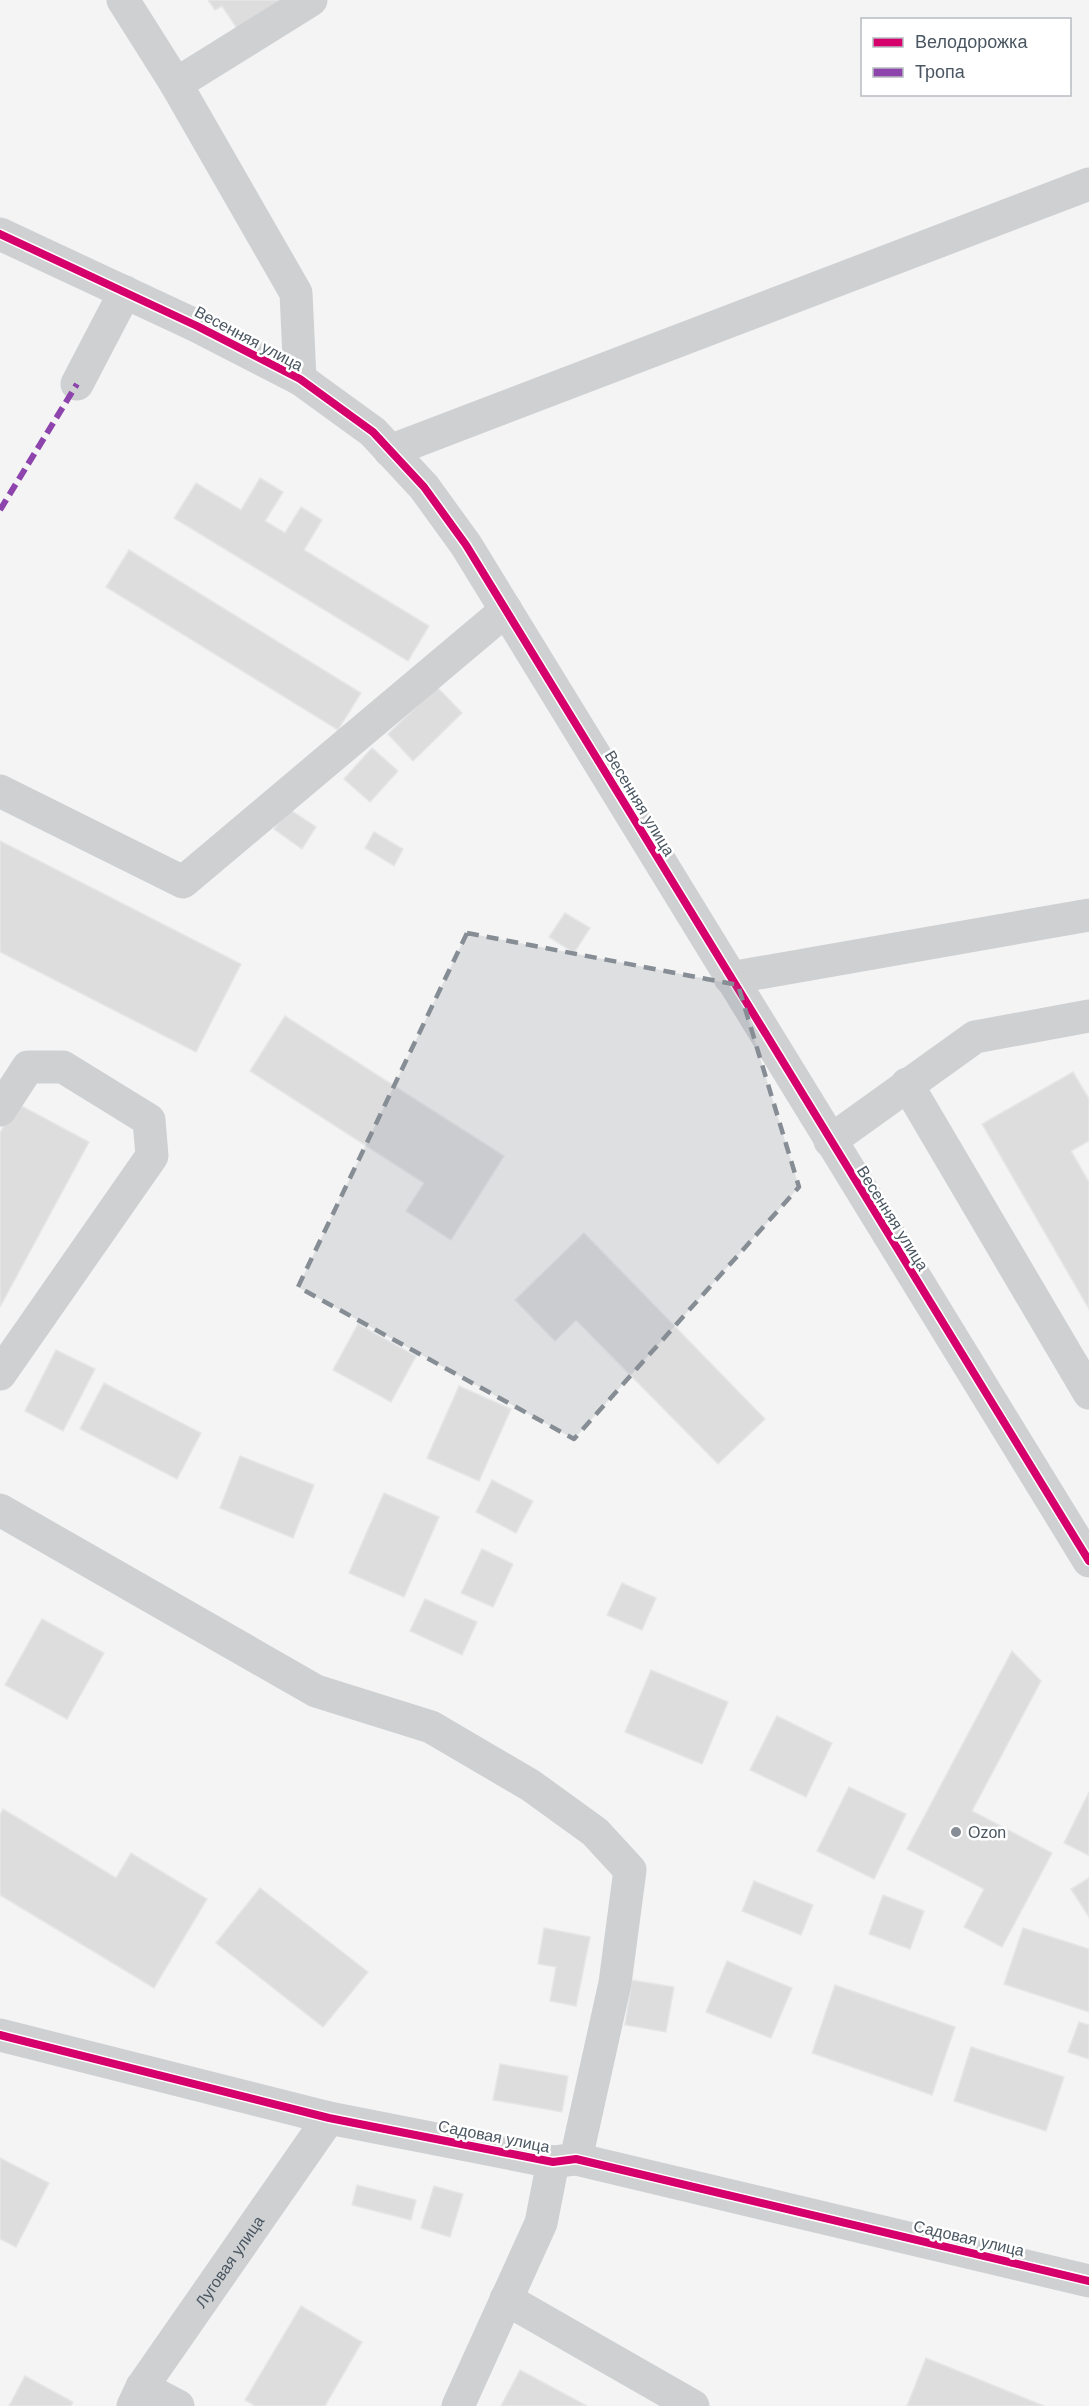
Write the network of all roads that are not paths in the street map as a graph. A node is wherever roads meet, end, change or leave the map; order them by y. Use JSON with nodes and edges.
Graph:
{"nodes":[{"id":1,"x":123,"y":0,"type":"edge"},
{"id":2,"x":311,"y":0,"type":"edge"},
{"id":3,"x":176,"y":84,"type":"junction"},
{"id":4,"x":1089,"y":184,"type":"edge"},
{"id":5,"x":0,"y":234,"type":"edge"},
{"id":6,"x":125,"y":292,"type":"junction"},
{"id":7,"x":300,"y":379,"type":"junction"},
{"id":8,"x":77,"y":384,"type":"dead end"},
{"id":9,"x":390,"y":451,"type":"junction"},
{"id":10,"x":506,"y":610,"type":"junction"},
{"id":11,"x":0,"y":791,"type":"edge"},
{"id":12,"x":1089,"y":915,"type":"edge"},
{"id":13,"x":730,"y":978,"type":"junction"},
{"id":14,"x":1089,"y":1016,"type":"edge"},
{"id":15,"x":907,"y":1084,"type":"junction"},
{"id":16,"x":0,"y":1110,"type":"edge"},
{"id":17,"x":830,"y":1141,"type":"junction"},
{"id":18,"x":0,"y":1374,"type":"edge"},
{"id":19,"x":1089,"y":1393,"type":"edge"},
{"id":20,"x":0,"y":1510,"type":"edge"},
{"id":21,"x":1089,"y":1561,"type":"edge"},
{"id":22,"x":0,"y":2035,"type":"edge"},
{"id":23,"x":329,"y":2118,"type":"junction"},
{"id":24,"x":564,"y":2161,"type":"junction"},
{"id":25,"x":1089,"y":2281,"type":"edge"},
{"id":26,"x":506,"y":2299,"type":"junction"},
{"id":27,"x":137,"y":2396,"type":"edge"},
{"id":28,"x":178,"y":2406,"type":"edge"},
{"id":29,"x":458,"y":2406,"type":"edge"},
{"id":30,"x":693,"y":2406,"type":"edge"}],
"edges":[{"from":1,"to":3,"type":"street"},
{"from":2,"to":3,"type":"street"},
{"from":3,"to":7,"type":"street"},
{"from":4,"to":9,"type":"street"},
{"from":5,"to":6,"type":"street","name":"Весенняя улица"},
{"from":6,"to":7,"type":"street","name":"Весенняя улица"},
{"from":6,"to":8,"type":"street"},
{"from":7,"to":9,"type":"street","name":"Весенняя улица"},
{"from":9,"to":10,"type":"street","name":"Весенняя улица"},
{"from":10,"to":11,"type":"street"},
{"from":10,"to":13,"type":"street","name":"Весенняя улица"},
{"from":12,"to":13,"type":"street"},
{"from":13,"to":17,"type":"street","name":"Весенняя улица"},
{"from":14,"to":15,"type":"street"},
{"from":15,"to":17,"type":"street"},
{"from":15,"to":19,"type":"street"},
{"from":16,"to":18,"type":"street"},
{"from":17,"to":21,"type":"street","name":"Весенняя улица"},
{"from":20,"to":24,"type":"street"},
{"from":22,"to":23,"type":"street","name":"Садовая улица"},
{"from":23,"to":24,"type":"street","name":"Садовая улица"},
{"from":23,"to":27,"type":"street","name":"Луговая улица"},
{"from":24,"to":25,"type":"street","name":"Садовая улица"},
{"from":24,"to":26,"type":"street"},
{"from":26,"to":29,"type":"street"},
{"from":26,"to":30,"type":"street"},
{"from":27,"to":28,"type":"street"}]}
